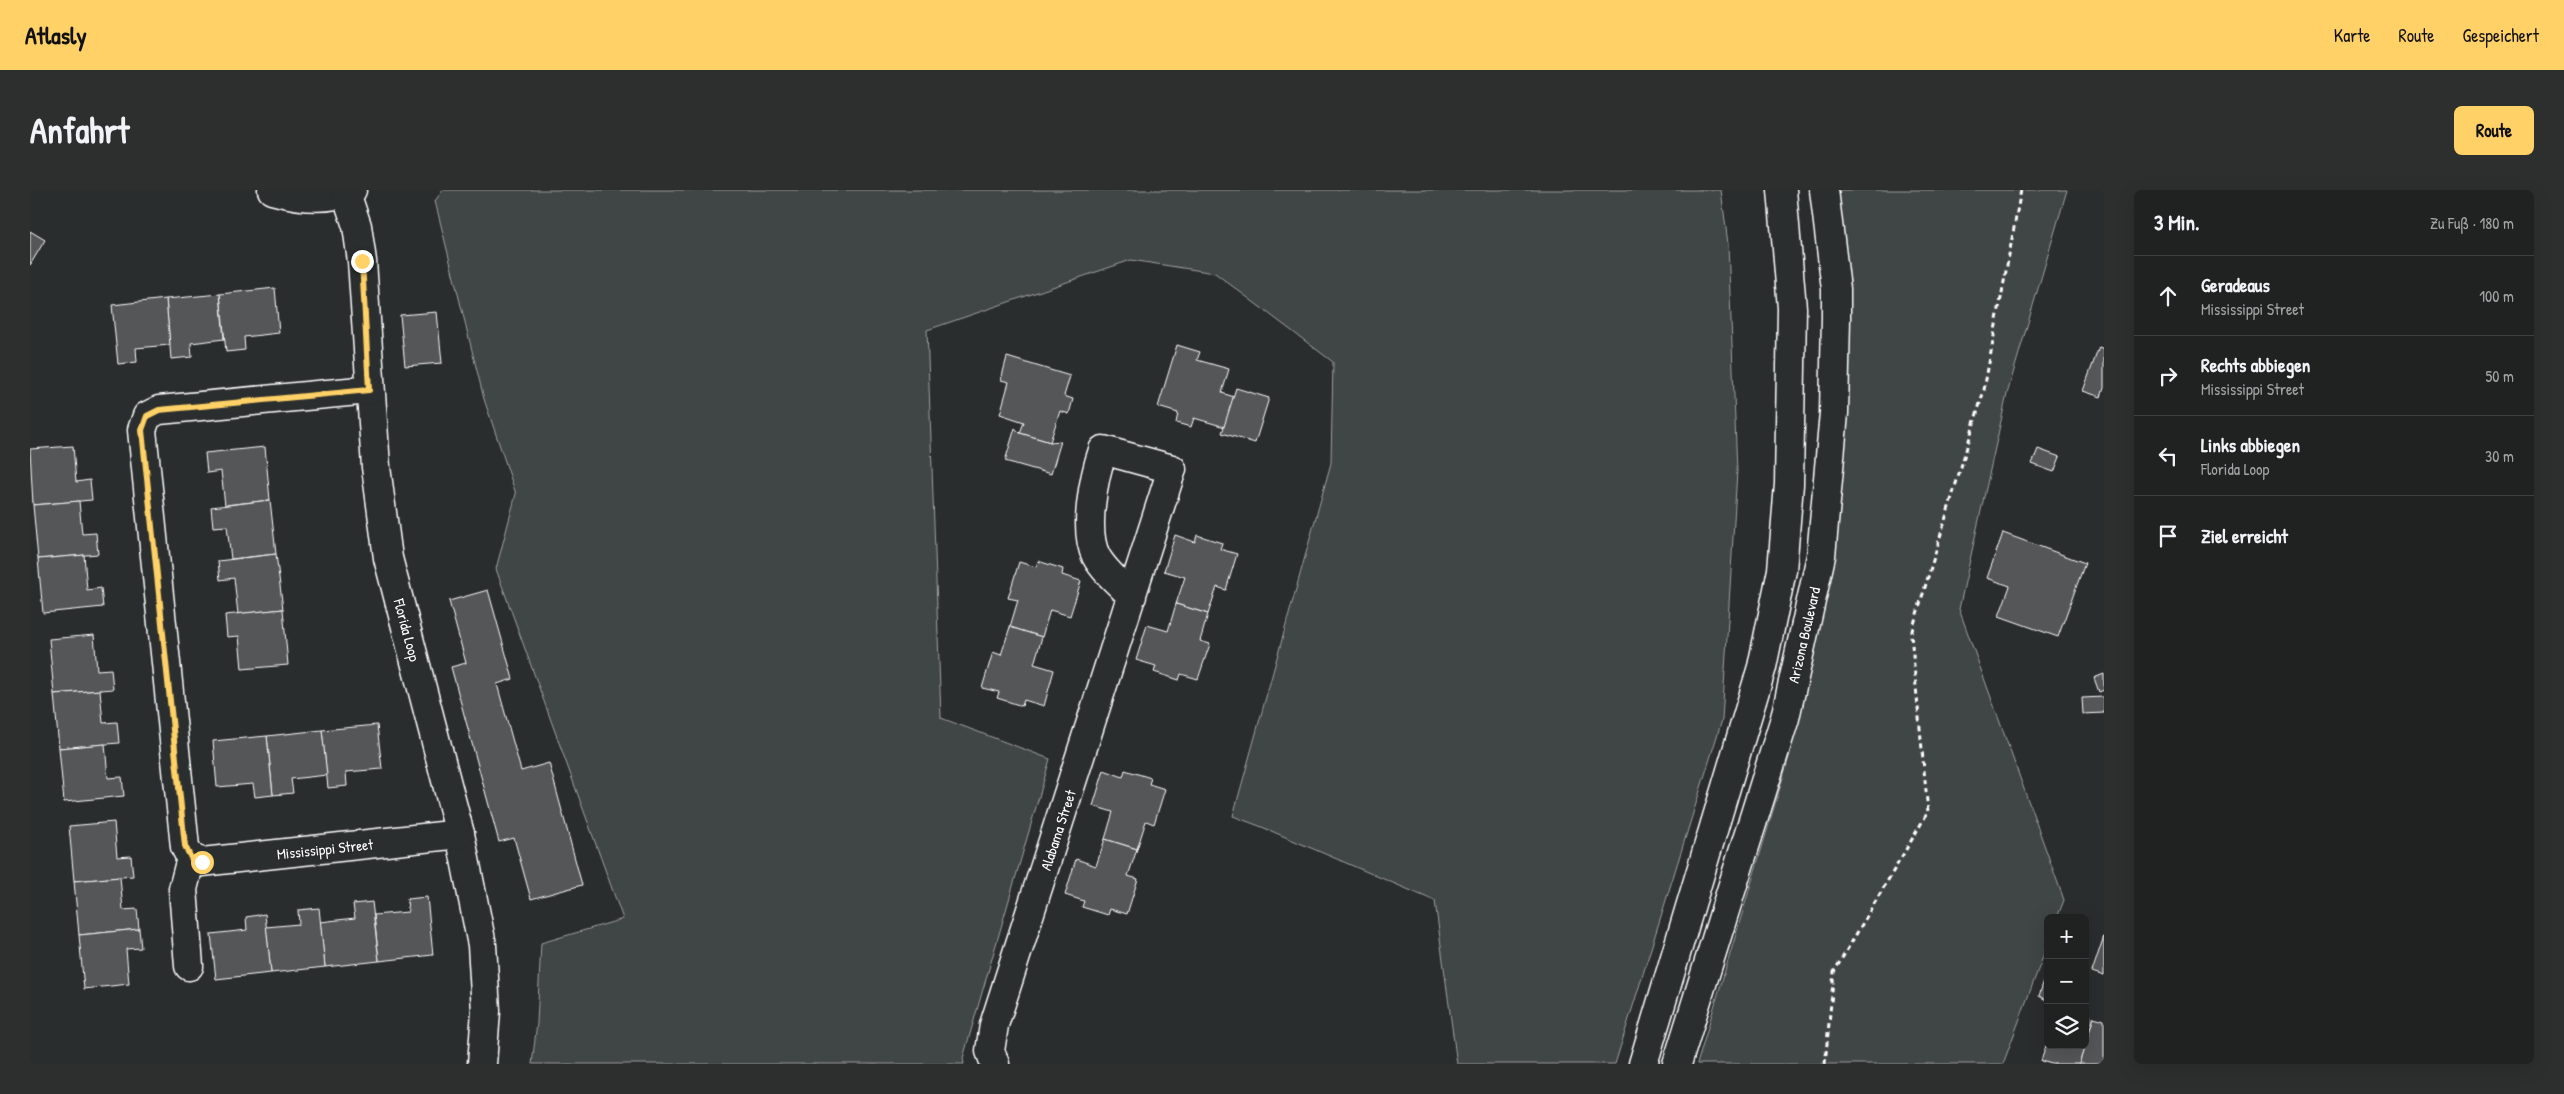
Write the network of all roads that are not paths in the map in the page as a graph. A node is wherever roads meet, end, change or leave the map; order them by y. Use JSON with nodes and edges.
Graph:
{"nodes":[{"id":1,"x":272,"y":190,"type":"edge"},
{"id":2,"x":1782,"y":190,"type":"edge"},
{"id":3,"x":1824,"y":190,"type":"edge"},
{"id":4,"x":349,"y":191,"type":"edge"},
{"id":5,"x":369,"y":390,"type":"junction"},
{"id":6,"x":1790,"y":422,"type":"junction"},
{"id":7,"x":1831,"y":447,"type":"junction"},
{"id":8,"x":1132,"y":596,"type":"junction"},
{"id":9,"x":460,"y":834,"type":"junction"},
{"id":10,"x":191,"y":858,"type":"junction"},
{"id":11,"x":189,"y":966,"type":"dead end"},
{"id":12,"x":482,"y":1064,"type":"edge"},
{"id":13,"x":995,"y":1064,"type":"edge"},
{"id":14,"x":1643,"y":1064,"type":"edge"},
{"id":15,"x":1678,"y":1064,"type":"edge"}],
"edges":[{"from":1,"to":4,"type":"street"},
{"from":2,"to":6,"type":"street"},
{"from":3,"to":7,"type":"street","name":"Arizona Boulevard"},
{"from":4,"to":5,"type":"street","name":"Florida Loop"},
{"from":5,"to":9,"type":"street","name":"Florida Loop"},
{"from":5,"to":10,"type":"street"},
{"from":6,"to":7,"type":"street"},
{"from":6,"to":14,"type":"street"},
{"from":7,"to":15,"type":"street","name":"Arizona Boulevard"},
{"from":8,"to":8,"type":"street","name":"Alabama Street"},
{"from":8,"to":13,"type":"street","name":"Alabama Street"},
{"from":9,"to":10,"type":"street","name":"Mississippi Street"},
{"from":9,"to":12,"type":"street","name":"Florida Loop"},
{"from":10,"to":11,"type":"street"}]}
